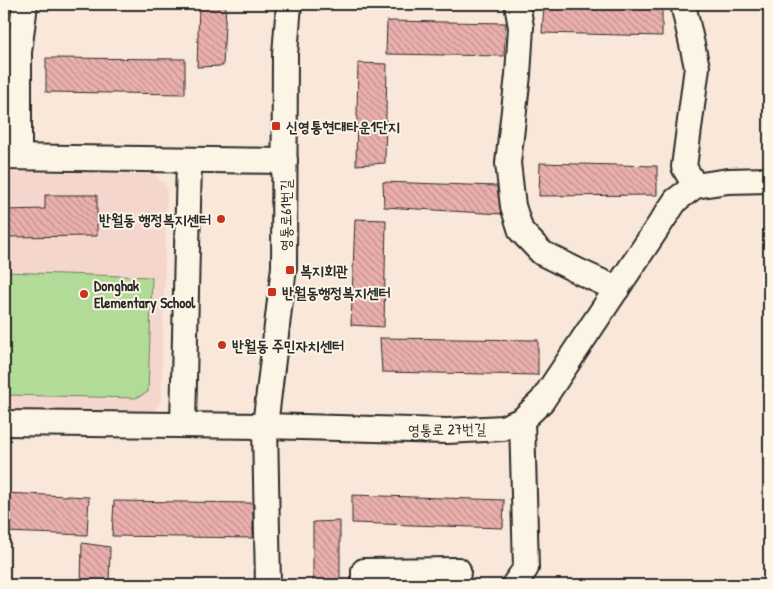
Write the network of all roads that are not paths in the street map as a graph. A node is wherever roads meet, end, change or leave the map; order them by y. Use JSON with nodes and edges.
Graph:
{"nodes":[{"id":1,"x":25,"y":4,"type":"edge"},
{"id":2,"x":290,"y":4,"type":"edge"},
{"id":3,"x":517,"y":4,"type":"edge"},
{"id":4,"x":683,"y":4,"type":"edge"},
{"id":5,"x":11,"y":157,"type":"edge"},
{"id":6,"x":189,"y":160,"type":"junction"},
{"id":7,"x":285,"y":162,"type":"junction"},
{"id":8,"x":690,"y":176,"type":"junction"},
{"id":9,"x":769,"y":180,"type":"edge"},
{"id":10,"x":617,"y":289,"type":"junction"},
{"id":11,"x":522,"y":420,"type":"junction"},
{"id":12,"x":4,"y":423,"type":"edge"},
{"id":13,"x":183,"y":425,"type":"junction"},
{"id":14,"x":265,"y":426,"type":"junction"},
{"id":15,"x":268,"y":585,"type":"edge"},
{"id":16,"x":364,"y":585,"type":"edge"},
{"id":17,"x":457,"y":585,"type":"edge"},
{"id":18,"x":514,"y":585,"type":"edge"}],
"edges":[{"from":1,"to":5,"type":"street"},
{"from":2,"to":7,"type":"street","name":"영통로61번길"},
{"from":3,"to":10,"type":"street"},
{"from":4,"to":8,"type":"street"},
{"from":5,"to":6,"type":"street"},
{"from":6,"to":7,"type":"street"},
{"from":6,"to":13,"type":"street"},
{"from":7,"to":14,"type":"street","name":"영통로61번길"},
{"from":8,"to":9,"type":"street","name":"영통로 27번길"},
{"from":8,"to":10,"type":"street","name":"영통로 27번길"},
{"from":10,"to":11,"type":"street","name":"영통로 27번길"},
{"from":11,"to":14,"type":"street","name":"영통로 27번길"},
{"from":11,"to":18,"type":"street"},
{"from":12,"to":13,"type":"street","name":"영통로 27번길"},
{"from":13,"to":14,"type":"street","name":"영통로 27번길"},
{"from":14,"to":15,"type":"street","name":"영통로61번길"},
{"from":16,"to":17,"type":"street"}]}
